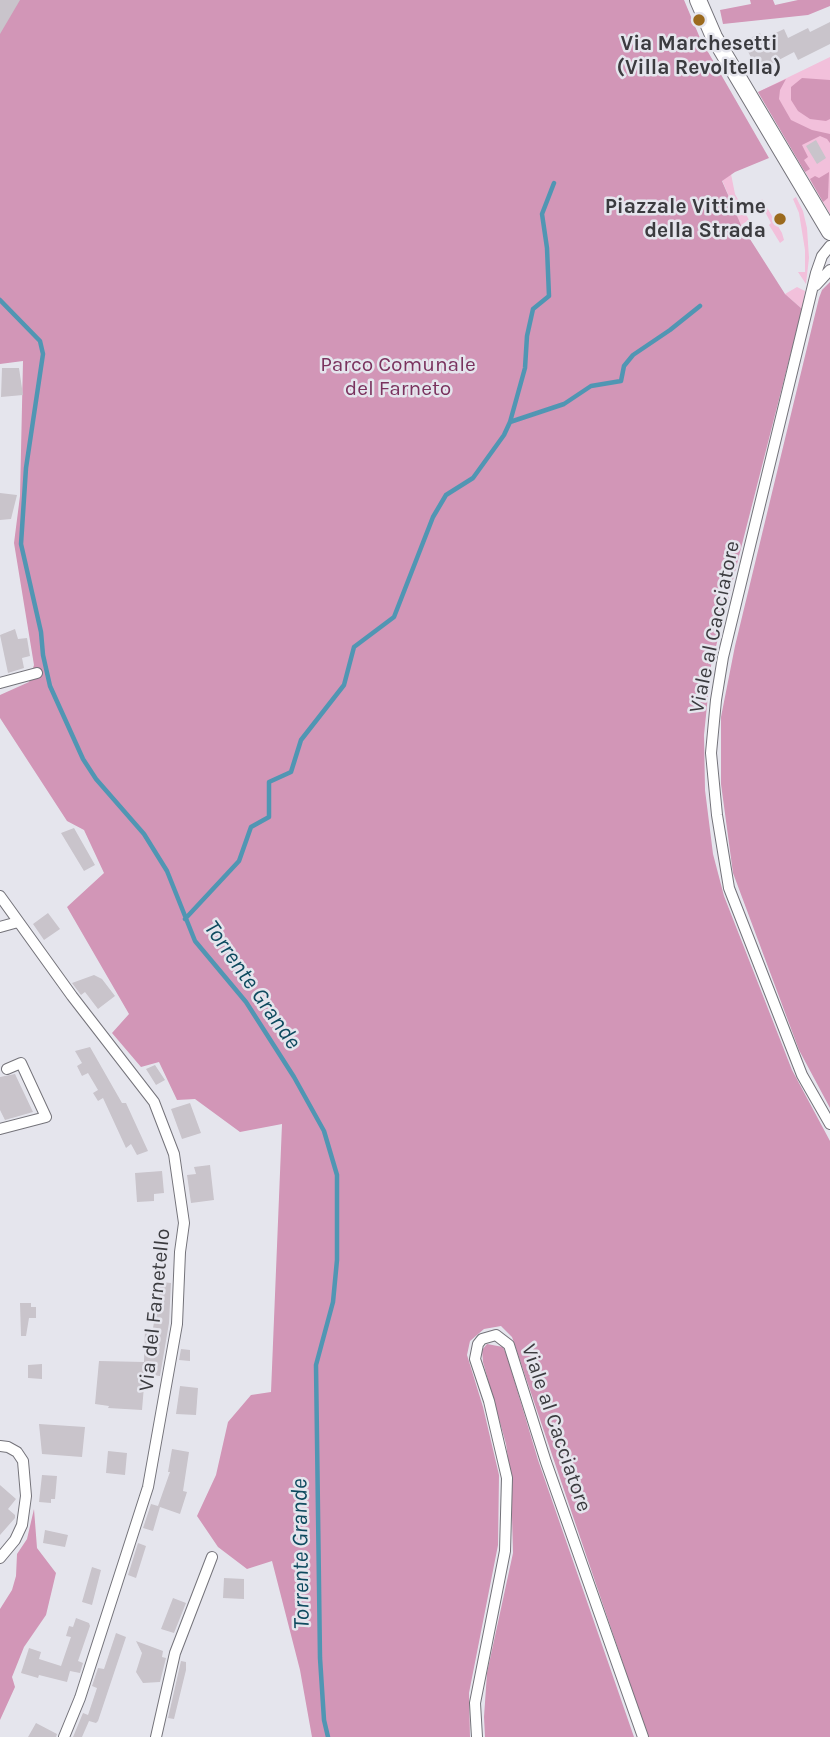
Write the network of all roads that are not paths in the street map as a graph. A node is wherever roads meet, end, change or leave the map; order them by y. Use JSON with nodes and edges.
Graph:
{"nodes":[{"id":1,"x":698,"y":0,"type":"edge"},
{"id":2,"x":830,"y":232,"type":"edge"},
{"id":3,"x":830,"y":246,"type":"edge"},
{"id":4,"x":830,"y":270,"type":"edge"},
{"id":5,"x":813,"y":291,"type":"junction"},
{"id":6,"x":37,"y":673,"type":"dead end"},
{"id":7,"x":0,"y":683,"type":"edge"},
{"id":8,"x":0,"y":896,"type":"edge"},
{"id":9,"x":18,"y":922,"type":"junction"},
{"id":10,"x":0,"y":927,"type":"edge"},
{"id":11,"x":7,"y":1069,"type":"dead end"},
{"id":12,"x":830,"y":1124,"type":"edge"},
{"id":13,"x":0,"y":1129,"type":"edge"},
{"id":14,"x":0,"y":1446,"type":"edge"},
{"id":15,"x":212,"y":1557,"type":"dead end"},
{"id":16,"x":0,"y":1558,"type":"edge"},
{"id":17,"x":64,"y":1737,"type":"edge"},
{"id":18,"x":156,"y":1737,"type":"edge"},
{"id":19,"x":477,"y":1737,"type":"edge"},
{"id":20,"x":643,"y":1737,"type":"edge"}],
"edges":[{"from":1,"to":2,"type":"main road"},
{"from":3,"to":5,"type":"street"},
{"from":4,"to":5,"type":"street"},
{"from":5,"to":12,"type":"street","name":"Viale al Cacciatore"},
{"from":6,"to":7,"type":"street"},
{"from":8,"to":9,"type":"street","name":"Via del Farnetello"},
{"from":9,"to":10,"type":"street"},
{"from":9,"to":17,"type":"street","name":"Via del Farnetello"},
{"from":11,"to":13,"type":"street"},
{"from":14,"to":16,"type":"street"},
{"from":15,"to":18,"type":"street"},
{"from":19,"to":20,"type":"street","name":"Viale al Cacciatore"}]}
